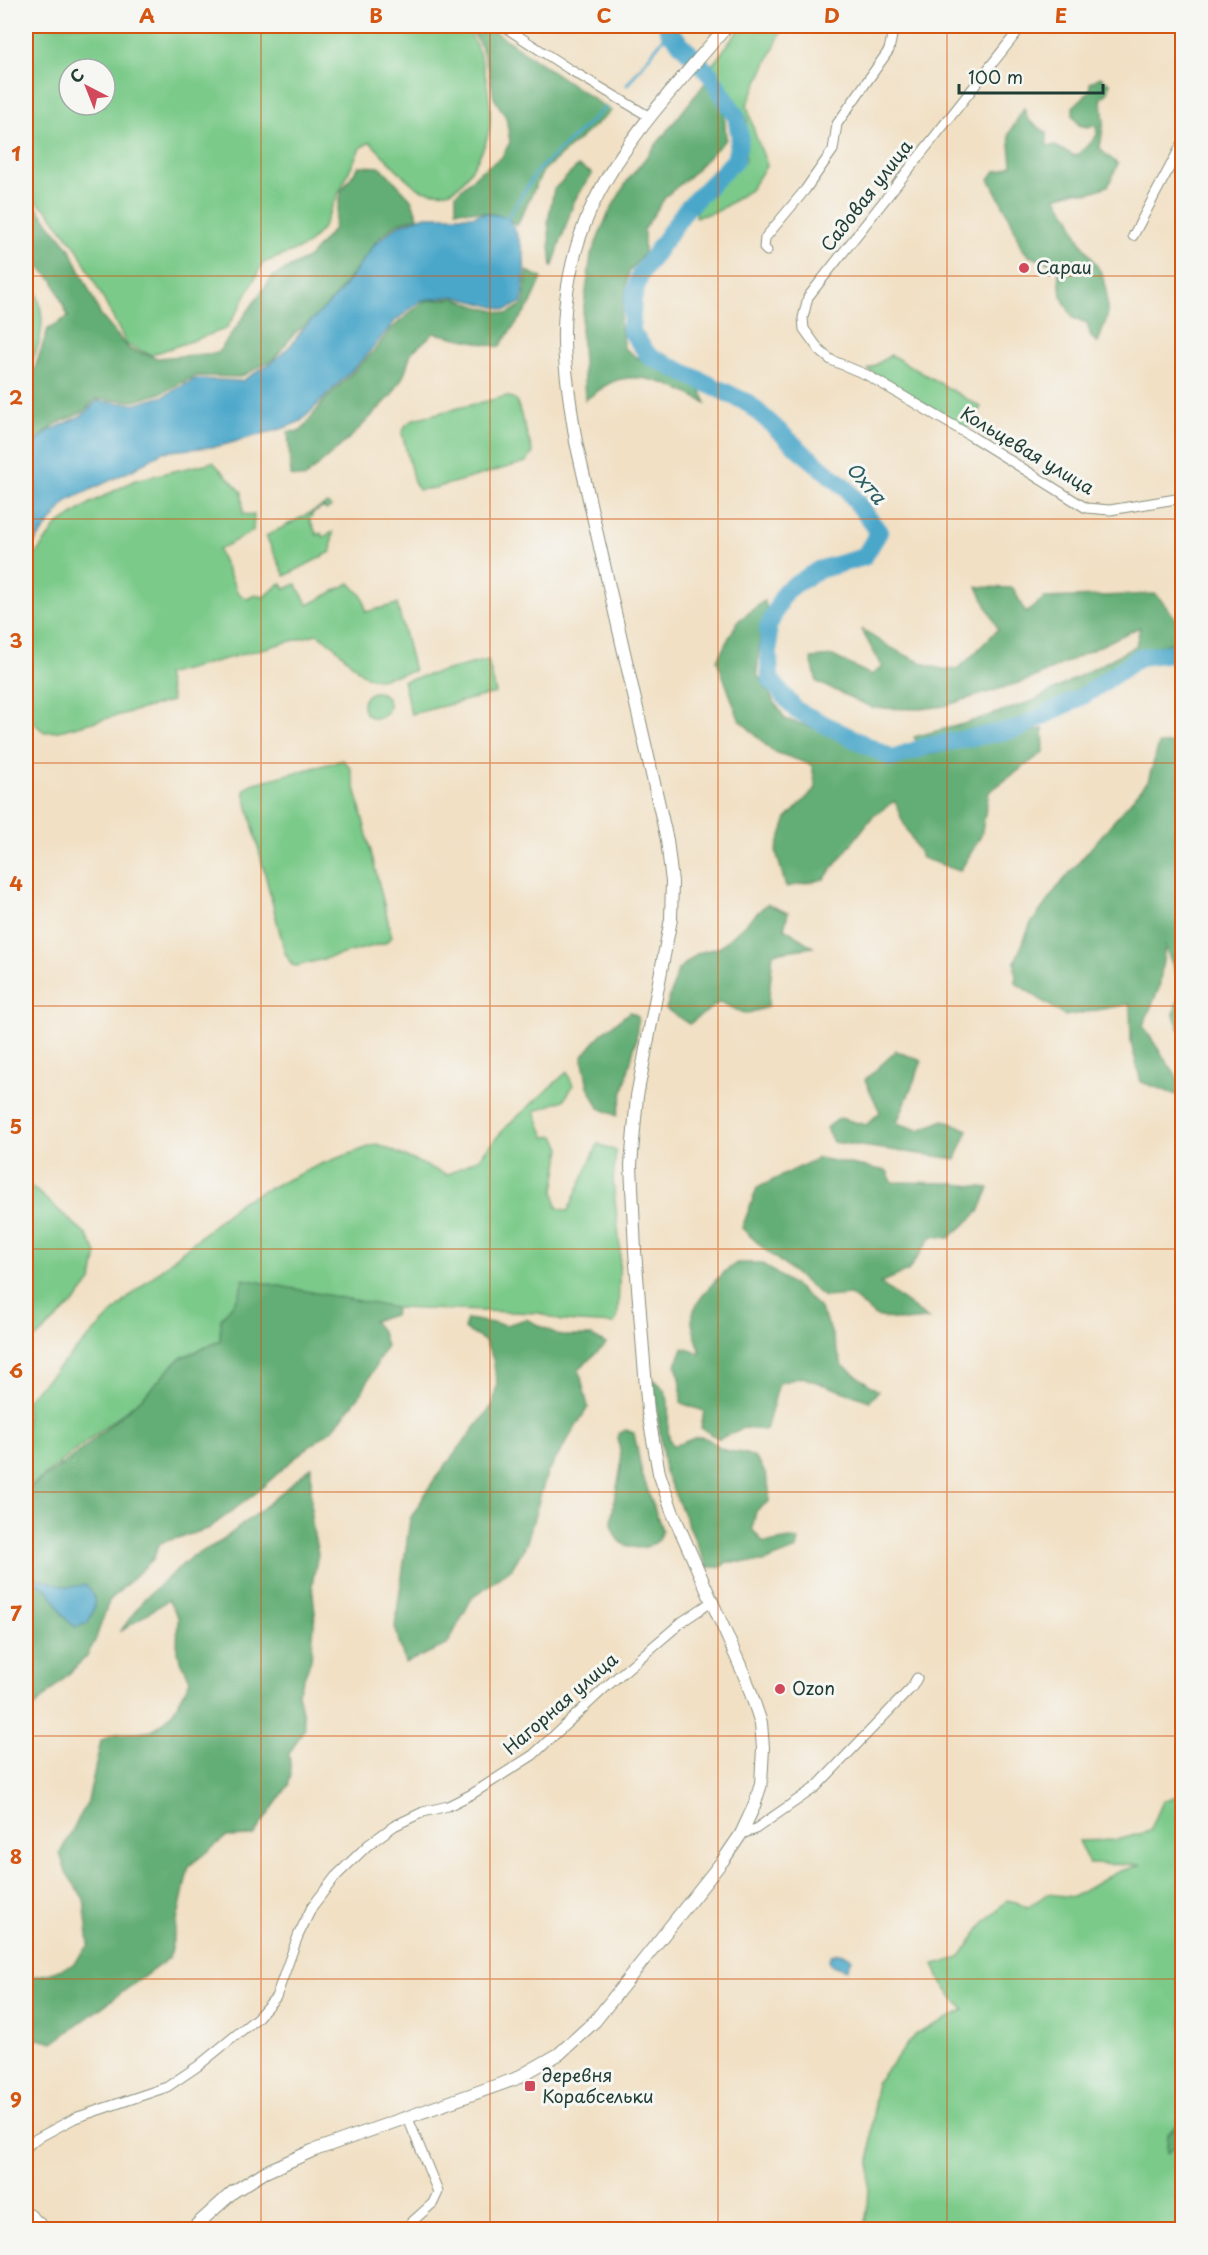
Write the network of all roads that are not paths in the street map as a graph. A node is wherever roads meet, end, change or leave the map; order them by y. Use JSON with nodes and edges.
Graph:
{"nodes":[{"id":1,"x":503,"y":26,"type":"edge"},
{"id":2,"x":894,"y":26,"type":"edge"},
{"id":3,"x":1022,"y":26,"type":"edge"},
{"id":4,"x":723,"y":30,"type":"edge"},
{"id":5,"x":650,"y":117,"type":"junction"},
{"id":6,"x":1182,"y":144,"type":"edge"},
{"id":7,"x":1133,"y":236,"type":"dead end"},
{"id":8,"x":767,"y":251,"type":"dead end"},
{"id":9,"x":867,"y":375,"type":"joint"},
{"id":10,"x":1182,"y":498,"type":"edge"},
{"id":11,"x":713,"y":1601,"type":"junction"},
{"id":12,"x":916,"y":1678,"type":"dead end"},
{"id":13,"x":741,"y":1834,"type":"junction"},
{"id":14,"x":407,"y":2116,"type":"junction"},
{"id":15,"x":26,"y":2148,"type":"edge"},
{"id":16,"x":26,"y":2210,"type":"edge"},
{"id":17,"x":48,"y":2229,"type":"edge"},
{"id":18,"x":191,"y":2229,"type":"edge"},
{"id":19,"x":403,"y":2229,"type":"edge"}],
"edges":[{"from":1,"to":5,"type":"street"},
{"from":2,"to":8,"type":"street"},
{"from":3,"to":9,"type":"street","name":"Садовая улица"},
{"from":4,"to":5,"type":"main road"},
{"from":5,"to":11,"type":"main road"},
{"from":6,"to":7,"type":"street"},
{"from":9,"to":10,"type":"street","name":"Кольцевая улица"},
{"from":11,"to":13,"type":"main road"},
{"from":11,"to":15,"type":"street","name":"Нагорная улица"},
{"from":12,"to":13,"type":"street"},
{"from":13,"to":14,"type":"main road"},
{"from":14,"to":18,"type":"main road"},
{"from":14,"to":19,"type":"street"},
{"from":16,"to":17,"type":"street"}]}
